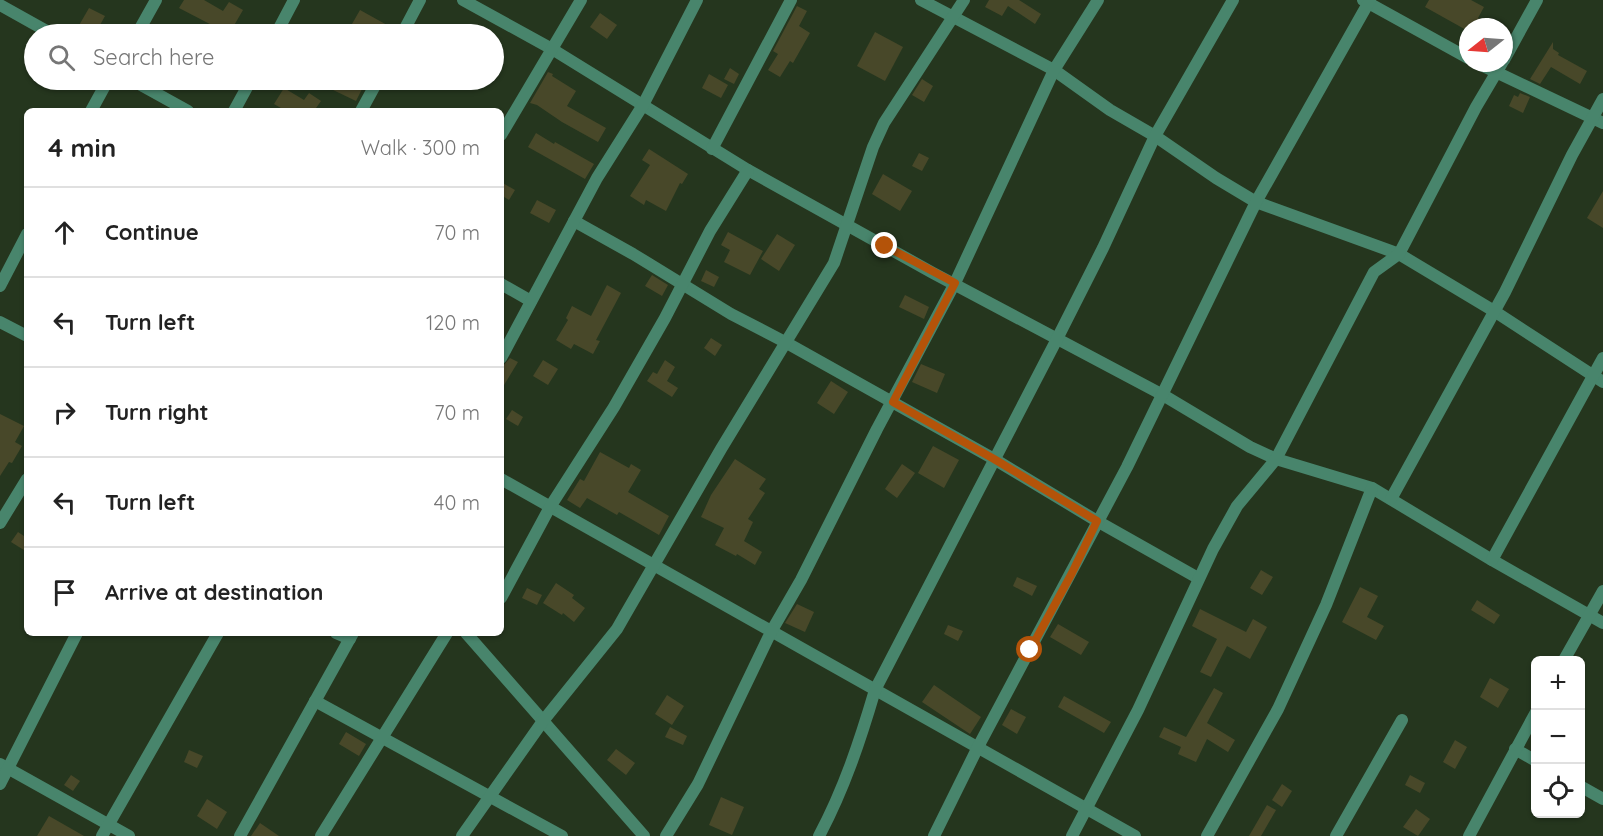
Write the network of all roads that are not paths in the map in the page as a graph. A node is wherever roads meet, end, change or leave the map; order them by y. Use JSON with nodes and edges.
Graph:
{"nodes":[{"id":1,"x":156,"y":0,"type":"edge"},
{"id":2,"x":294,"y":0,"type":"edge"},
{"id":3,"x":420,"y":0,"type":"edge"},
{"id":4,"x":581,"y":0,"type":"edge"},
{"id":5,"x":697,"y":0,"type":"edge"},
{"id":6,"x":792,"y":0,"type":"edge"},
{"id":7,"x":921,"y":0,"type":"edge"},
{"id":8,"x":964,"y":0,"type":"edge"},
{"id":9,"x":1098,"y":0,"type":"edge"},
{"id":10,"x":1233,"y":0,"type":"edge"},
{"id":11,"x":1537,"y":0,"type":"edge"},
{"id":12,"x":469,"y":1,"type":"edge"},
{"id":13,"x":1367,"y":1,"type":"edge"},
{"id":14,"x":1,"y":3,"type":"edge"},
{"id":15,"x":954,"y":17,"type":"junction"},
{"id":16,"x":36,"y":24,"type":"edge"},
{"id":17,"x":143,"y":24,"type":"edge"},
{"id":18,"x":281,"y":24,"type":"edge"},
{"id":19,"x":407,"y":24,"type":"edge"},
{"id":20,"x":1513,"y":44,"type":"edge"},
{"id":21,"x":552,"y":50,"type":"junction"},
{"id":22,"x":1459,"y":53,"type":"edge"},
{"id":23,"x":1054,"y":70,"type":"junction"},
{"id":24,"x":1497,"y":72,"type":"edge"},
{"id":25,"x":1512,"y":72,"type":"edge"},
{"id":26,"x":103,"y":90,"type":"edge"},
{"id":27,"x":150,"y":90,"type":"edge"},
{"id":28,"x":246,"y":90,"type":"edge"},
{"id":29,"x":373,"y":90,"type":"edge"},
{"id":30,"x":1603,"y":99,"type":"edge"},
{"id":31,"x":643,"y":105,"type":"junction"},
{"id":32,"x":93,"y":108,"type":"edge"},
{"id":33,"x":183,"y":108,"type":"edge"},
{"id":34,"x":236,"y":108,"type":"edge"},
{"id":35,"x":363,"y":108,"type":"edge"},
{"id":36,"x":1598,"y":120,"type":"edge"},
{"id":37,"x":504,"y":130,"type":"edge"},
{"id":38,"x":1155,"y":136,"type":"junction"},
{"id":39,"x":712,"y":149,"type":"junction"},
{"id":40,"x":748,"y":170,"type":"junction"},
{"id":41,"x":1256,"y":202,"type":"junction"},
{"id":42,"x":574,"y":221,"type":"junction"},
{"id":43,"x":848,"y":225,"type":"junction"},
{"id":44,"x":24,"y":240,"type":"edge"},
{"id":45,"x":1398,"y":254,"type":"junction"},
{"id":46,"x":955,"y":283,"type":"junction"},
{"id":47,"x":683,"y":285,"type":"junction"},
{"id":48,"x":0,"y":286,"type":"edge"},
{"id":49,"x":504,"y":286,"type":"edge"},
{"id":50,"x":531,"y":301,"type":"junction"},
{"id":51,"x":1494,"y":311,"type":"junction"},
{"id":52,"x":0,"y":322,"type":"edge"},
{"id":53,"x":24,"y":334,"type":"edge"},
{"id":54,"x":1057,"y":339,"type":"junction"},
{"id":55,"x":785,"y":342,"type":"junction"},
{"id":56,"x":504,"y":352,"type":"edge"},
{"id":57,"x":1603,"y":358,"type":"edge"},
{"id":58,"x":1598,"y":379,"type":"edge"},
{"id":59,"x":1162,"y":395,"type":"junction"},
{"id":60,"x":893,"y":402,"type":"junction"},
{"id":61,"x":994,"y":459,"type":"junction"},
{"id":62,"x":1276,"y":459,"type":"junction"},
{"id":63,"x":504,"y":481,"type":"edge"},
{"id":64,"x":24,"y":483,"type":"edge"},
{"id":65,"x":1372,"y":488,"type":"junction"},
{"id":66,"x":1391,"y":499,"type":"junction"},
{"id":67,"x":550,"y":507,"type":"junction"},
{"id":68,"x":2,"y":515,"type":"edge"},
{"id":69,"x":1097,"y":521,"type":"junction"},
{"id":70,"x":1491,"y":560,"type":"junction"},
{"id":71,"x":653,"y":565,"type":"junction"},
{"id":72,"x":1198,"y":578,"type":"junction"},
{"id":73,"x":1603,"y":591,"type":"edge"},
{"id":74,"x":504,"y":592,"type":"edge"},
{"id":75,"x":1589,"y":616,"type":"junction"},
{"id":76,"x":1603,"y":623,"type":"edge"},
{"id":77,"x":771,"y":632,"type":"junction"},
{"id":78,"x":75,"y":636,"type":"edge"},
{"id":79,"x":216,"y":636,"type":"edge"},
{"id":80,"x":351,"y":636,"type":"edge"},
{"id":81,"x":445,"y":636,"type":"edge"},
{"id":82,"x":478,"y":638,"type":"edge"},
{"id":83,"x":1566,"y":656,"type":"edge"},
{"id":84,"x":875,"y":690,"type":"junction"},
{"id":85,"x":315,"y":701,"type":"junction"},
{"id":86,"x":1402,"y":720,"type":"dead end"},
{"id":87,"x":543,"y":721,"type":"junction"},
{"id":88,"x":1531,"y":721,"type":"edge"},
{"id":89,"x":383,"y":737,"type":"junction"},
{"id":90,"x":978,"y":747,"type":"junction"},
{"id":91,"x":1515,"y":749,"type":"junction"},
{"id":92,"x":1531,"y":758,"type":"edge"},
{"id":93,"x":4,"y":767,"type":"edge"},
{"id":94,"x":0,"y":784,"type":"edge"},
{"id":95,"x":1585,"y":788,"type":"edge"},
{"id":96,"x":489,"y":797,"type":"junction"},
{"id":97,"x":1603,"y":799,"type":"edge"},
{"id":98,"x":1086,"y":808,"type":"junction"},
{"id":99,"x":109,"y":823,"type":"junction"},
{"id":100,"x":102,"y":836,"type":"edge"},
{"id":101,"x":129,"y":836,"type":"edge"},
{"id":102,"x":240,"y":836,"type":"edge"},
{"id":103,"x":321,"y":836,"type":"edge"},
{"id":104,"x":462,"y":836,"type":"edge"},
{"id":105,"x":562,"y":836,"type":"edge"},
{"id":106,"x":644,"y":836,"type":"edge"},
{"id":107,"x":666,"y":836,"type":"edge"},
{"id":108,"x":819,"y":836,"type":"edge"},
{"id":109,"x":934,"y":836,"type":"edge"},
{"id":110,"x":1072,"y":836,"type":"edge"},
{"id":111,"x":1135,"y":836,"type":"edge"},
{"id":112,"x":1207,"y":836,"type":"edge"},
{"id":113,"x":1336,"y":836,"type":"edge"},
{"id":114,"x":1469,"y":836,"type":"edge"}],
"edges":[{"from":1,"to":17,"type":"street"},
{"from":2,"to":18,"type":"street"},
{"from":3,"to":19,"type":"street"},
{"from":4,"to":21,"type":"street"},
{"from":5,"to":31,"type":"street"},
{"from":6,"to":39,"type":"street"},
{"from":7,"to":15,"type":"street"},
{"from":8,"to":15,"type":"street"},
{"from":9,"to":23,"type":"street"},
{"from":10,"to":38,"type":"street"},
{"from":11,"to":20,"type":"street"},
{"from":12,"to":21,"type":"street"},
{"from":13,"to":22,"type":"street"},
{"from":13,"to":41,"type":"street"},
{"from":14,"to":16,"type":"street"},
{"from":15,"to":23,"type":"street"},
{"from":15,"to":43,"type":"street"},
{"from":21,"to":31,"type":"street"},
{"from":21,"to":37,"type":"street"},
{"from":23,"to":38,"type":"street"},
{"from":23,"to":46,"type":"street"},
{"from":24,"to":45,"type":"street"},
{"from":25,"to":36,"type":"street"},
{"from":26,"to":32,"type":"street"},
{"from":27,"to":33,"type":"street"},
{"from":28,"to":34,"type":"street"},
{"from":29,"to":35,"type":"street"},
{"from":30,"to":36,"type":"street"},
{"from":31,"to":39,"type":"street"},
{"from":31,"to":42,"type":"street"},
{"from":36,"to":51,"type":"street"},
{"from":38,"to":41,"type":"street"},
{"from":38,"to":54,"type":"street"},
{"from":39,"to":40,"type":"street"},
{"from":40,"to":43,"type":"street"},
{"from":40,"to":47,"type":"street"},
{"from":41,"to":45,"type":"street"},
{"from":41,"to":59,"type":"street"},
{"from":42,"to":47,"type":"street"},
{"from":42,"to":50,"type":"street"},
{"from":43,"to":46,"type":"street"},
{"from":43,"to":55,"type":"street"},
{"from":44,"to":48,"type":"street"},
{"from":45,"to":51,"type":"street"},
{"from":45,"to":62,"type":"street"},
{"from":46,"to":54,"type":"street"},
{"from":46,"to":60,"type":"street"},
{"from":47,"to":55,"type":"street"},
{"from":47,"to":67,"type":"street"},
{"from":49,"to":50,"type":"street"},
{"from":50,"to":56,"type":"street"},
{"from":51,"to":58,"type":"street"},
{"from":51,"to":66,"type":"street"},
{"from":52,"to":53,"type":"street"},
{"from":54,"to":59,"type":"street"},
{"from":54,"to":61,"type":"street"},
{"from":55,"to":60,"type":"street"},
{"from":55,"to":71,"type":"street"},
{"from":57,"to":58,"type":"street"},
{"from":58,"to":70,"type":"street"},
{"from":59,"to":62,"type":"street"},
{"from":59,"to":69,"type":"street"},
{"from":60,"to":61,"type":"street"},
{"from":60,"to":77,"type":"street"},
{"from":61,"to":69,"type":"street"},
{"from":61,"to":84,"type":"street"},
{"from":62,"to":65,"type":"street"},
{"from":62,"to":72,"type":"street"},
{"from":63,"to":67,"type":"street"},
{"from":64,"to":68,"type":"street"},
{"from":65,"to":66,"type":"street"},
{"from":65,"to":112,"type":"street"},
{"from":66,"to":70,"type":"street"},
{"from":67,"to":71,"type":"street"},
{"from":67,"to":74,"type":"street"},
{"from":69,"to":72,"type":"street"},
{"from":69,"to":90,"type":"street"},
{"from":70,"to":75,"type":"street"},
{"from":71,"to":77,"type":"street"},
{"from":71,"to":87,"type":"street"},
{"from":72,"to":98,"type":"street"},
{"from":73,"to":75,"type":"street"},
{"from":75,"to":76,"type":"street"},
{"from":75,"to":83,"type":"street"},
{"from":77,"to":84,"type":"street"},
{"from":77,"to":107,"type":"street"},
{"from":78,"to":93,"type":"street"},
{"from":79,"to":99,"type":"street"},
{"from":80,"to":85,"type":"street"},
{"from":81,"to":89,"type":"street"},
{"from":82,"to":87,"type":"street"},
{"from":84,"to":90,"type":"street"},
{"from":84,"to":108,"type":"street"},
{"from":85,"to":89,"type":"street"},
{"from":85,"to":102,"type":"street"},
{"from":86,"to":113,"type":"street"},
{"from":87,"to":96,"type":"street"},
{"from":87,"to":106,"type":"street"},
{"from":88,"to":91,"type":"street"},
{"from":89,"to":96,"type":"street"},
{"from":89,"to":103,"type":"street"},
{"from":90,"to":98,"type":"street"},
{"from":90,"to":109,"type":"street"},
{"from":91,"to":92,"type":"street"},
{"from":91,"to":114,"type":"street"},
{"from":93,"to":94,"type":"street"},
{"from":93,"to":99,"type":"street"},
{"from":95,"to":97,"type":"street"},
{"from":96,"to":104,"type":"street"},
{"from":96,"to":105,"type":"street"},
{"from":98,"to":110,"type":"street"},
{"from":98,"to":111,"type":"street"},
{"from":99,"to":100,"type":"street"},
{"from":99,"to":101,"type":"street"}]}
